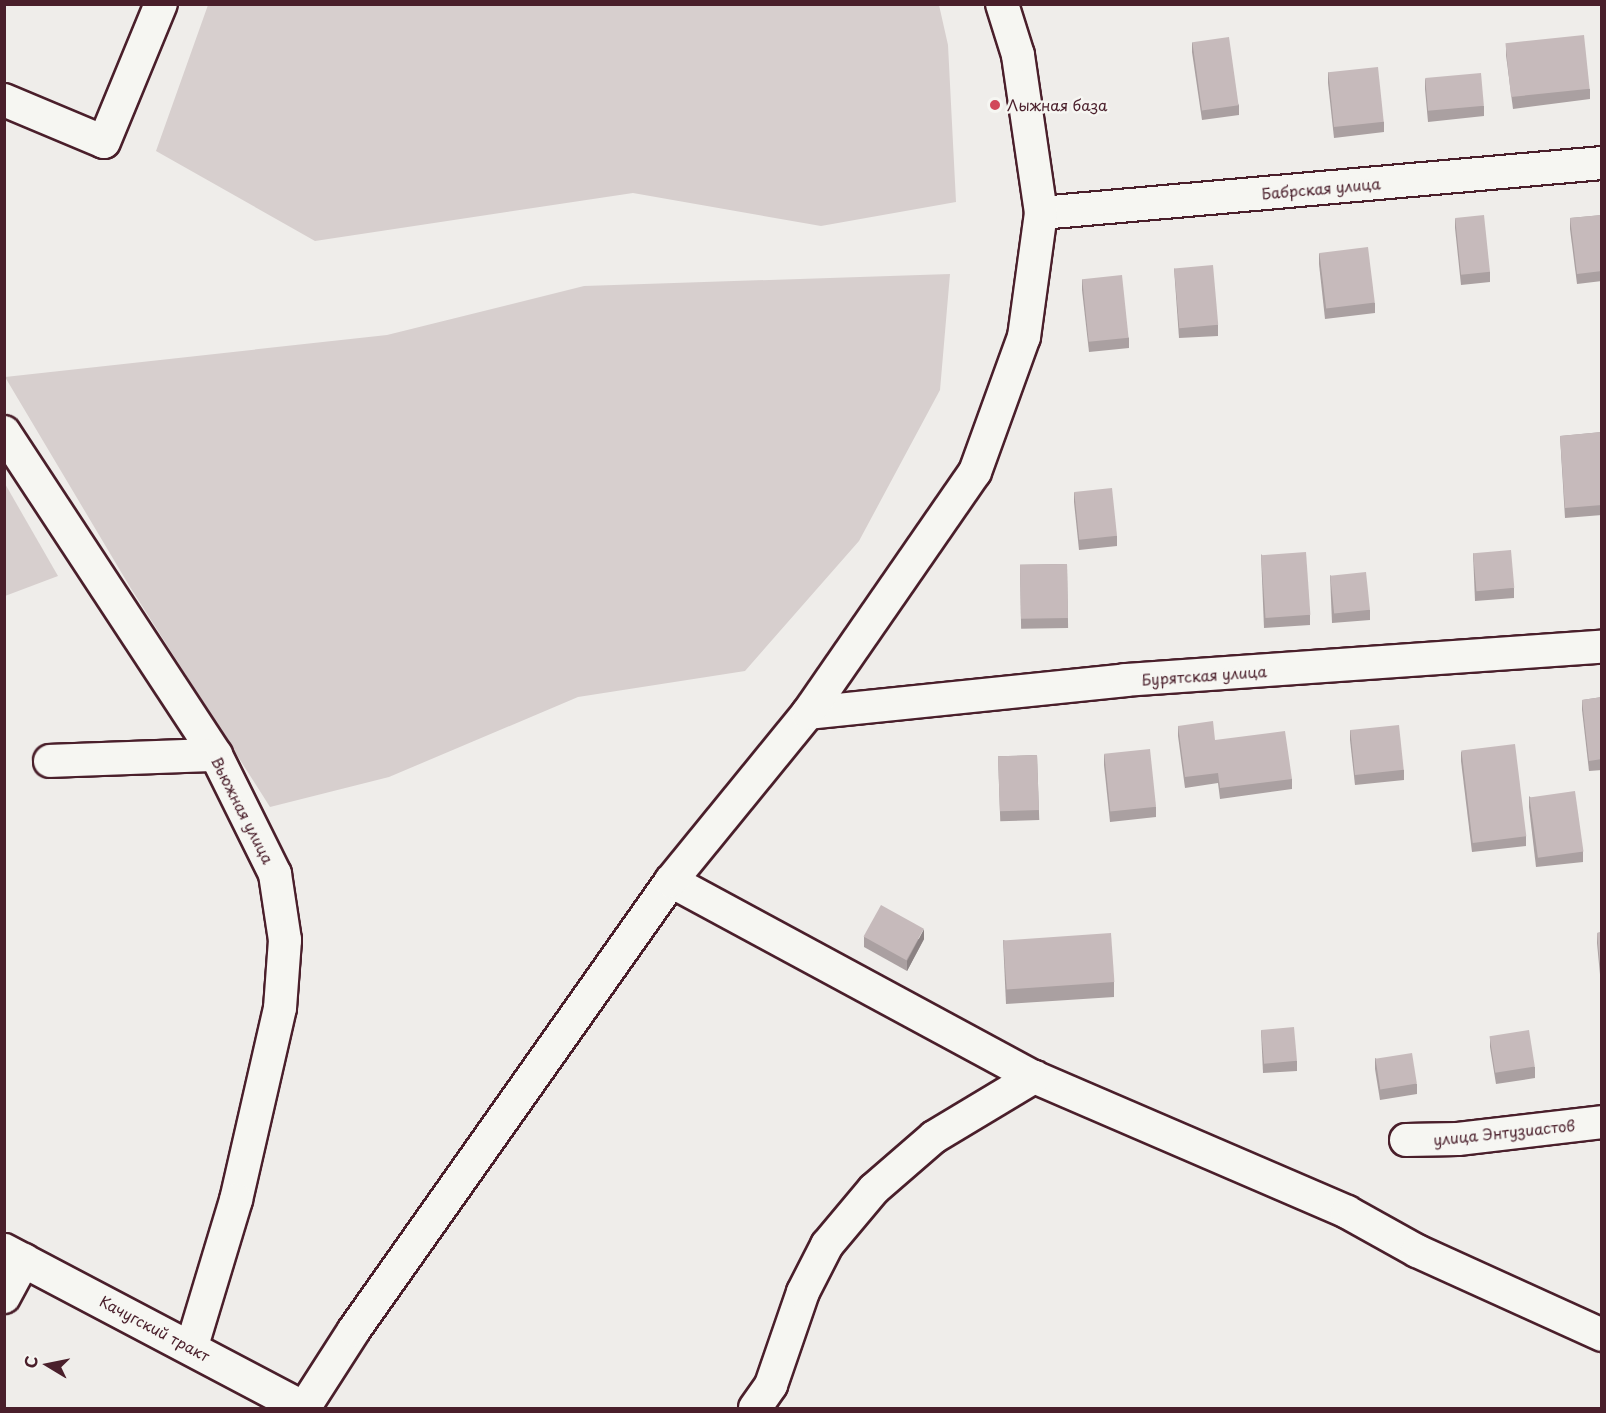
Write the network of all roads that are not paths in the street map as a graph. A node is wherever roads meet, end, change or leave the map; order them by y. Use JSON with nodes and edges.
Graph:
{"nodes":[{"id":1,"x":161,"y":4,"type":"edge"},
{"id":2,"x":1002,"y":4,"type":"edge"},
{"id":3,"x":4,"y":100,"type":"edge"},
{"id":4,"x":1602,"y":163,"type":"edge"},
{"id":5,"x":1041,"y":213,"type":"junction"},
{"id":6,"x":4,"y":432,"type":"edge"},
{"id":7,"x":1602,"y":647,"type":"edge"},
{"id":8,"x":808,"y":713,"type":"junction"},
{"id":9,"x":216,"y":755,"type":"junction"},
{"id":10,"x":50,"y":761,"type":"dead end"},
{"id":11,"x":671,"y":882,"type":"junction"},
{"id":12,"x":1034,"y":1077,"type":"junction"},
{"id":13,"x":1602,"y":1122,"type":"edge"},
{"id":14,"x":1406,"y":1140,"type":"dead end"},
{"id":15,"x":14,"y":1255,"type":"edge"},
{"id":16,"x":4,"y":1297,"type":"edge"},
{"id":17,"x":1602,"y":1335,"type":"edge"},
{"id":18,"x":192,"y":1346,"type":"junction"},
{"id":19,"x":770,"y":1401,"type":"edge"},
{"id":20,"x":304,"y":1408,"type":"edge"}],
"edges":[{"from":1,"to":3,"type":"street"},
{"from":2,"to":5,"type":"street"},
{"from":4,"to":5,"type":"street","name":"Бабрская улица"},
{"from":5,"to":8,"type":"street"},
{"from":6,"to":9,"type":"street","name":"Вьюжная улица"},
{"from":7,"to":8,"type":"street","name":"Бурятская улица"},
{"from":8,"to":11,"type":"street"},
{"from":9,"to":10,"type":"street"},
{"from":9,"to":18,"type":"street","name":"Вьюжная улица"},
{"from":11,"to":12,"type":"street"},
{"from":11,"to":20,"type":"street"},
{"from":12,"to":17,"type":"street"},
{"from":12,"to":19,"type":"street"},
{"from":13,"to":14,"type":"street","name":"улица Энтузиастов"},
{"from":15,"to":16,"type":"street"},
{"from":15,"to":18,"type":"main road","name":"Качугский тракт"},
{"from":18,"to":20,"type":"main road","name":"Качугский тракт"}]}
